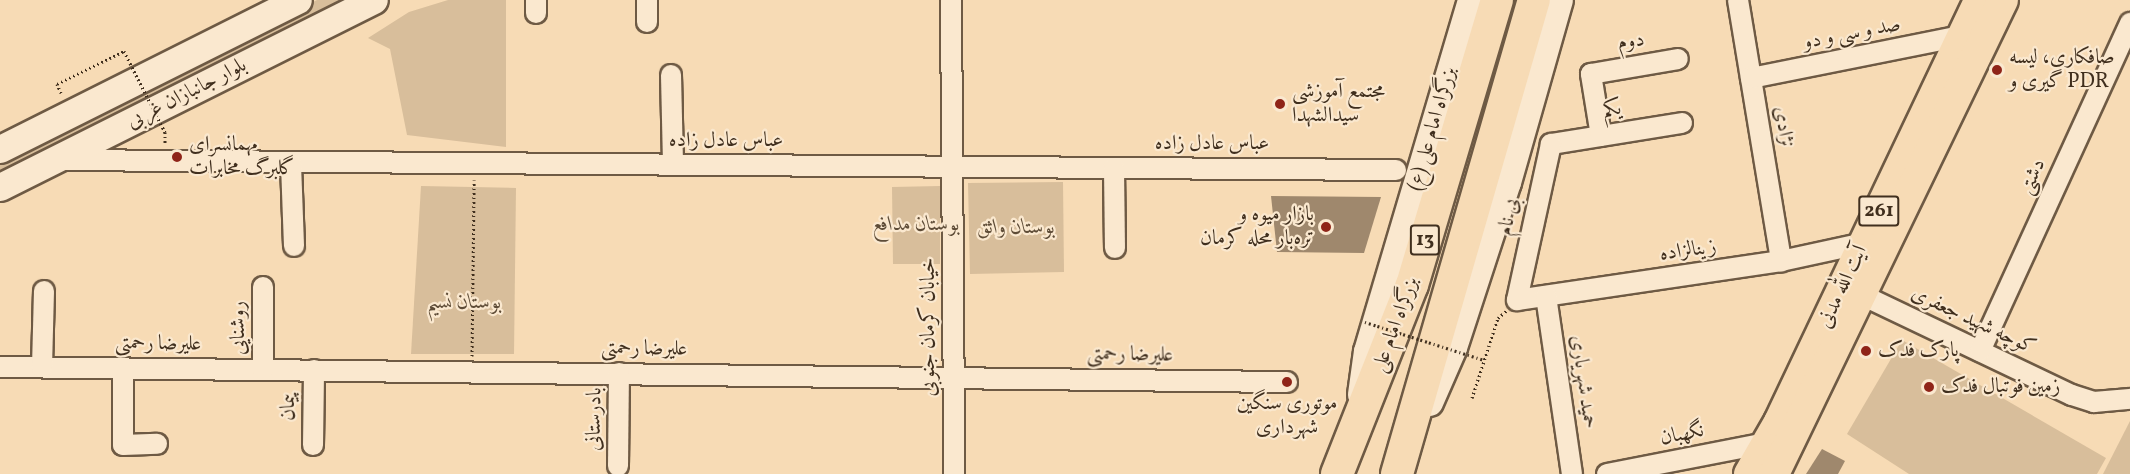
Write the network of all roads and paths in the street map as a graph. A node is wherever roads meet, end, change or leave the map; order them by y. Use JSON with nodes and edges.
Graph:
{"nodes":[{"id":1,"x":298,"y":0,"type":"edge"},
{"id":2,"x":374,"y":0,"type":"edge"},
{"id":3,"x":647,"y":0,"type":"edge"},
{"id":4,"x":951,"y":0,"type":"edge"},
{"id":5,"x":1471,"y":0,"type":"edge"},
{"id":6,"x":1497,"y":0,"type":"edge"},
{"id":7,"x":1534,"y":0,"type":"edge"},
{"id":8,"x":1559,"y":0,"type":"edge"},
{"id":9,"x":1738,"y":0,"type":"edge"},
{"id":10,"x":1979,"y":0,"type":"edge"},
{"id":11,"x":2003,"y":0,"type":"edge"},
{"id":12,"x":647,"y":22,"type":"dead end"},
{"id":13,"x":2130,"y":23,"type":"edge"},
{"id":14,"x":1962,"y":36,"type":"junction"},
{"id":15,"x":1678,"y":59,"type":"dead end"},
{"id":16,"x":671,"y":75,"type":"dead end"},
{"id":17,"x":1751,"y":78,"type":"junction"},
{"id":18,"x":57,"y":84,"type":"dead end"},
{"id":19,"x":1682,"y":123,"type":"dead end"},
{"id":20,"x":1601,"y":136,"type":"junction"},
{"id":21,"x":1551,"y":144,"type":"joint"},
{"id":22,"x":165,"y":146,"type":"dead end"},
{"id":23,"x":0,"y":149,"type":"edge"},
{"id":24,"x":56,"y":160,"type":"junction"},
{"id":25,"x":474,"y":163,"type":"junction"},
{"id":26,"x":291,"y":164,"type":"junction"},
{"id":27,"x":674,"y":165,"type":"junction"},
{"id":28,"x":953,"y":166,"type":"junction"},
{"id":29,"x":1114,"y":168,"type":"junction"},
{"id":30,"x":1396,"y":170,"type":"dead end"},
{"id":31,"x":0,"y":188,"type":"edge"},
{"id":32,"x":1864,"y":243,"type":"junction"},
{"id":33,"x":294,"y":246,"type":"dead end"},
{"id":34,"x":1114,"y":248,"type":"dead end"},
{"id":35,"x":1781,"y":261,"type":"junction"},
{"id":36,"x":263,"y":287,"type":"dead end"},
{"id":37,"x":44,"y":291,"type":"dead end"},
{"id":38,"x":1546,"y":296,"type":"junction"},
{"id":39,"x":1864,"y":296,"type":"junction"},
{"id":40,"x":1517,"y":300,"type":"joint"},
{"id":41,"x":1498,"y":318,"type":"dead end"},
{"id":42,"x":1365,"y":322,"type":"dead end"},
{"id":43,"x":1980,"y":351,"type":"junction"},
{"id":44,"x":1484,"y":360,"type":"junction"},
{"id":45,"x":0,"y":367,"type":"edge"},
{"id":46,"x":42,"y":367,"type":"junction"},
{"id":47,"x":123,"y":368,"type":"junction"},
{"id":48,"x":263,"y":369,"type":"junction"},
{"id":49,"x":314,"y":370,"type":"junction"},
{"id":50,"x":472,"y":371,"type":"junction"},
{"id":51,"x":619,"y":373,"type":"junction"},
{"id":52,"x":954,"y":376,"type":"junction"},
{"id":53,"x":1287,"y":382,"type":"dead end"},
{"id":54,"x":1472,"y":398,"type":"dead end"},
{"id":55,"x":2130,"y":399,"type":"edge"},
{"id":56,"x":1355,"y":434,"type":"junction"},
{"id":57,"x":1767,"y":443,"type":"junction"},
{"id":58,"x":157,"y":444,"type":"dead end"},
{"id":59,"x":313,"y":445,"type":"dead end"},
{"id":60,"x":618,"y":466,"type":"dead end"},
{"id":61,"x":954,"y":474,"type":"edge"},
{"id":62,"x":1337,"y":474,"type":"edge"},
{"id":63,"x":1397,"y":474,"type":"edge"},
{"id":64,"x":1572,"y":474,"type":"edge"},
{"id":65,"x":1607,"y":474,"type":"edge"},
{"id":66,"x":1749,"y":474,"type":"edge"},
{"id":67,"x":1774,"y":474,"type":"edge"}],
"edges":[{"from":1,"to":23,"type":"main road","name":"بلوار جانبازان غربی"},
{"from":2,"to":24,"type":"main road","name":"بلوار جانبازان غربی"},
{"from":3,"to":12,"type":"street"},
{"from":4,"to":28,"type":"street","name":"خیابان کرمان جنوبی"},
{"from":5,"to":56,"type":"main road","name":"بزرگراه امام علی (ع)"},
{"from":6,"to":56,"type":"highway","name":"بزرگراه امام علی","number":"13"},
{"from":7,"to":63,"type":"highway","name":"بزرگراه امام علی","number":"13"},
{"from":8,"to":63,"type":"main road"},
{"from":9,"to":17,"type":"street","name":"نژادی"},
{"from":10,"to":14,"type":"main road","name":"آیت الله مدنی","number":"261"},
{"from":11,"to":39,"type":"main road","name":"آیت الله مدنی","number":"261"},
{"from":13,"to":43,"type":"street","name":"دشتی"},
{"from":14,"to":17,"type":"street","name":"صد و سی و دو"},
{"from":14,"to":32,"type":"main road","name":"آیت الله مدنی","number":"261"},
{"from":15,"to":20,"type":"street","name":"دوم"},
{"from":16,"to":27,"type":"street"},
{"from":17,"to":35,"type":"street","name":"نژادی"},
{"from":18,"to":22,"type":"path","bridge":true},
{"from":19,"to":20,"type":"street","name":"یکم"},
{"from":20,"to":21,"type":"street","name":"یکم"},
{"from":21,"to":40,"type":"street","name":"بی نام"},
{"from":24,"to":26,"type":"street","name":"عباس عادل زاده"},
{"from":24,"to":31,"type":"main road","name":"بلوار جانبازان غربی"},
{"from":25,"to":26,"type":"street","name":"عباس عادل زاده"},
{"from":25,"to":27,"type":"street","name":"عباس عادل زاده"},
{"from":25,"to":50,"type":"path"},
{"from":26,"to":33,"type":"street"},
{"from":27,"to":28,"type":"street","name":"عباس عادل زاده"},
{"from":28,"to":29,"type":"street","name":"عباس عادل زاده"},
{"from":28,"to":52,"type":"street","name":"خیابان کرمان جنوبی"},
{"from":29,"to":30,"type":"street","name":"عباس عادل زاده"},
{"from":29,"to":34,"type":"street"},
{"from":32,"to":35,"type":"street","name":"زینالزاده"},
{"from":32,"to":57,"type":"main road","name":"آیت الله مدنی","number":"261"},
{"from":35,"to":38,"type":"street","name":"زینالزاده"},
{"from":36,"to":48,"type":"street","name":"روشنایی"},
{"from":37,"to":46,"type":"street"},
{"from":38,"to":40,"type":"street","name":"زینالزاده"},
{"from":38,"to":64,"type":"street","name":"حمید شهریاری"},
{"from":39,"to":43,"type":"street","name":"کوچه شهید جعفری"},
{"from":39,"to":67,"type":"main road","name":"آیت الله مدنی","number":"261"},
{"from":41,"to":44,"type":"path"},
{"from":42,"to":44,"type":"path","bridge":true},
{"from":43,"to":55,"type":"street","name":"کوچه شهید جعفری"},
{"from":44,"to":54,"type":"path"},
{"from":45,"to":46,"type":"street","name":"علیرضا رحمتی"},
{"from":46,"to":47,"type":"street","name":"علیرضا رحمتی"},
{"from":47,"to":48,"type":"street","name":"علیرضا رحمتی"},
{"from":47,"to":58,"type":"street"},
{"from":48,"to":49,"type":"street","name":"علیرضا رحمتی"},
{"from":49,"to":50,"type":"street","name":"علیرضا رحمتی"},
{"from":49,"to":59,"type":"street","name":"پیمان"},
{"from":50,"to":51,"type":"street","name":"علیرضا رحمتی"},
{"from":51,"to":52,"type":"street","name":"علیرضا رحمتی"},
{"from":51,"to":60,"type":"street","name":"بادرستانی"},
{"from":52,"to":53,"type":"street","name":"علیرضا رحمتی"},
{"from":52,"to":61,"type":"street","name":"خیابان کرمان جنوبی"},
{"from":56,"to":62,"type":"highway","name":"بزرگراه امام علی","number":"13"},
{"from":57,"to":65,"type":"street","name":"نگهبان"},
{"from":57,"to":66,"type":"main road","name":"آیت الله مدنی","number":"261"}]}
